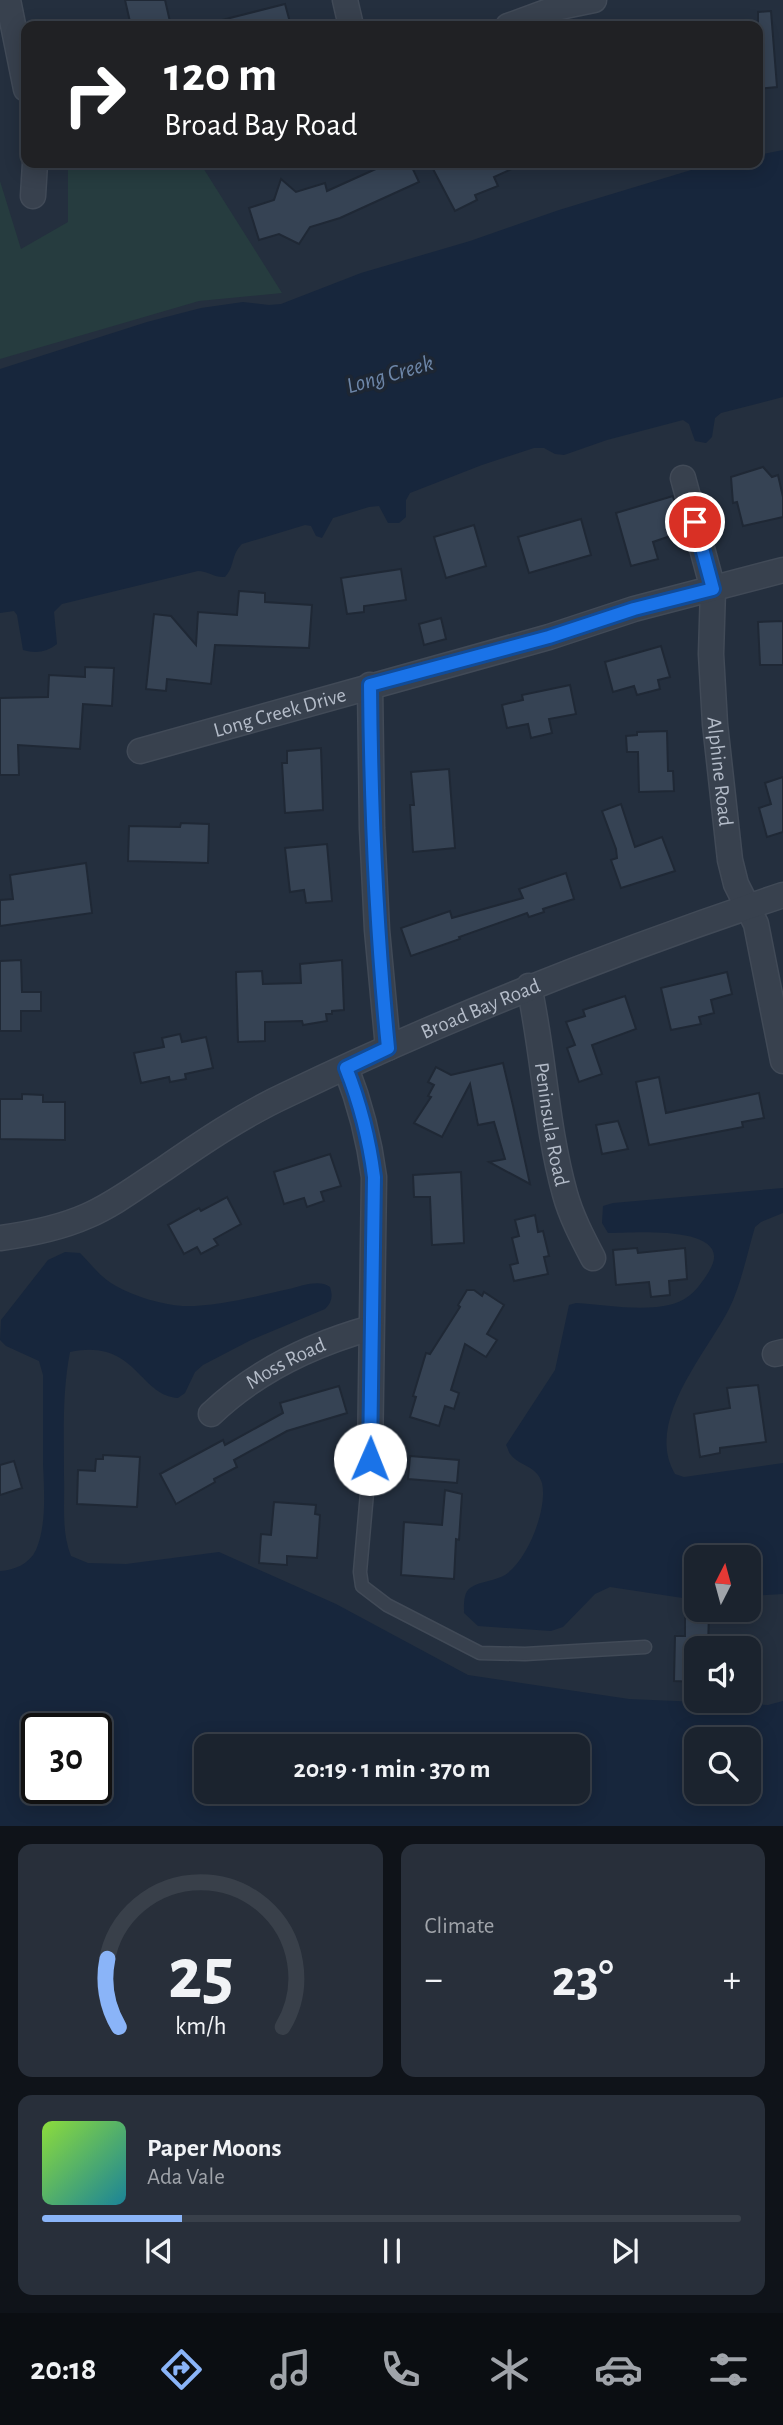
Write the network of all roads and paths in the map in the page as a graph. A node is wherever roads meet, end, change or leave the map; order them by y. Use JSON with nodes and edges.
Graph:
{"nodes":[{"id":1,"x":8,"y":0,"type":"edge"},
{"id":2,"x":345,"y":0,"type":"edge"},
{"id":3,"x":594,"y":0,"type":"edge"},
{"id":4,"x":350,"y":21,"type":"edge"},
{"id":5,"x":522,"y":21,"type":"edge"},
{"id":6,"x":21,"y":64,"type":"edge"},
{"id":7,"x":35,"y":168,"type":"edge"},
{"id":8,"x":33,"y":196,"type":"dead end"},
{"id":9,"x":683,"y":478,"type":"dead end"},
{"id":10,"x":783,"y":570,"type":"edge"},
{"id":11,"x":713,"y":589,"type":"junction"},
{"id":12,"x":370,"y":685,"type":"junction"},
{"id":13,"x":140,"y":751,"type":"dead end"},
{"id":14,"x":783,"y":895,"type":"edge"},
{"id":15,"x":748,"y":906,"type":"junction"},
{"id":16,"x":529,"y":986,"type":"junction"},
{"id":17,"x":388,"y":1048,"type":"junction"},
{"id":18,"x":783,"y":1061,"type":"edge"},
{"id":19,"x":346,"y":1068,"type":"junction"},
{"id":20,"x":0,"y":1238,"type":"edge"},
{"id":21,"x":593,"y":1258,"type":"dead end"},
{"id":22,"x":371,"y":1328,"type":"junction"},
{"id":23,"x":211,"y":1414,"type":"dead end"},
{"id":24,"x":370,"y":1459,"type":"joint"},
{"id":25,"x":646,"y":1647,"type":"dead end"}],
"edges":[{"from":1,"to":6,"type":"street"},
{"from":2,"to":4,"type":"street"},
{"from":3,"to":5,"type":"street"},
{"from":7,"to":8,"type":"street"},
{"from":9,"to":11,"type":"street","name":"Alphine Road"},
{"from":10,"to":11,"type":"street","name":"Long Creek Drive"},
{"from":11,"to":12,"type":"street","name":"Long Creek Drive"},
{"from":11,"to":15,"type":"street","name":"Alphine Road"},
{"from":12,"to":13,"type":"street","name":"Long Creek Drive"},
{"from":12,"to":17,"type":"street"},
{"from":14,"to":15,"type":"street","name":"Broad Bay Road"},
{"from":15,"to":16,"type":"street","name":"Broad Bay Road"},
{"from":15,"to":18,"type":"street","name":"Alphine Road"},
{"from":16,"to":17,"type":"street","name":"Broad Bay Road"},
{"from":16,"to":21,"type":"street","name":"Peninsula Road"},
{"from":17,"to":19,"type":"street","name":"Broad Bay Road"},
{"from":19,"to":20,"type":"street","name":"Broad Bay Road"},
{"from":19,"to":22,"type":"street"},
{"from":22,"to":23,"type":"street","name":"Moss Road"},
{"from":22,"to":24,"type":"street"},
{"from":24,"to":25,"type":"lane"}]}
